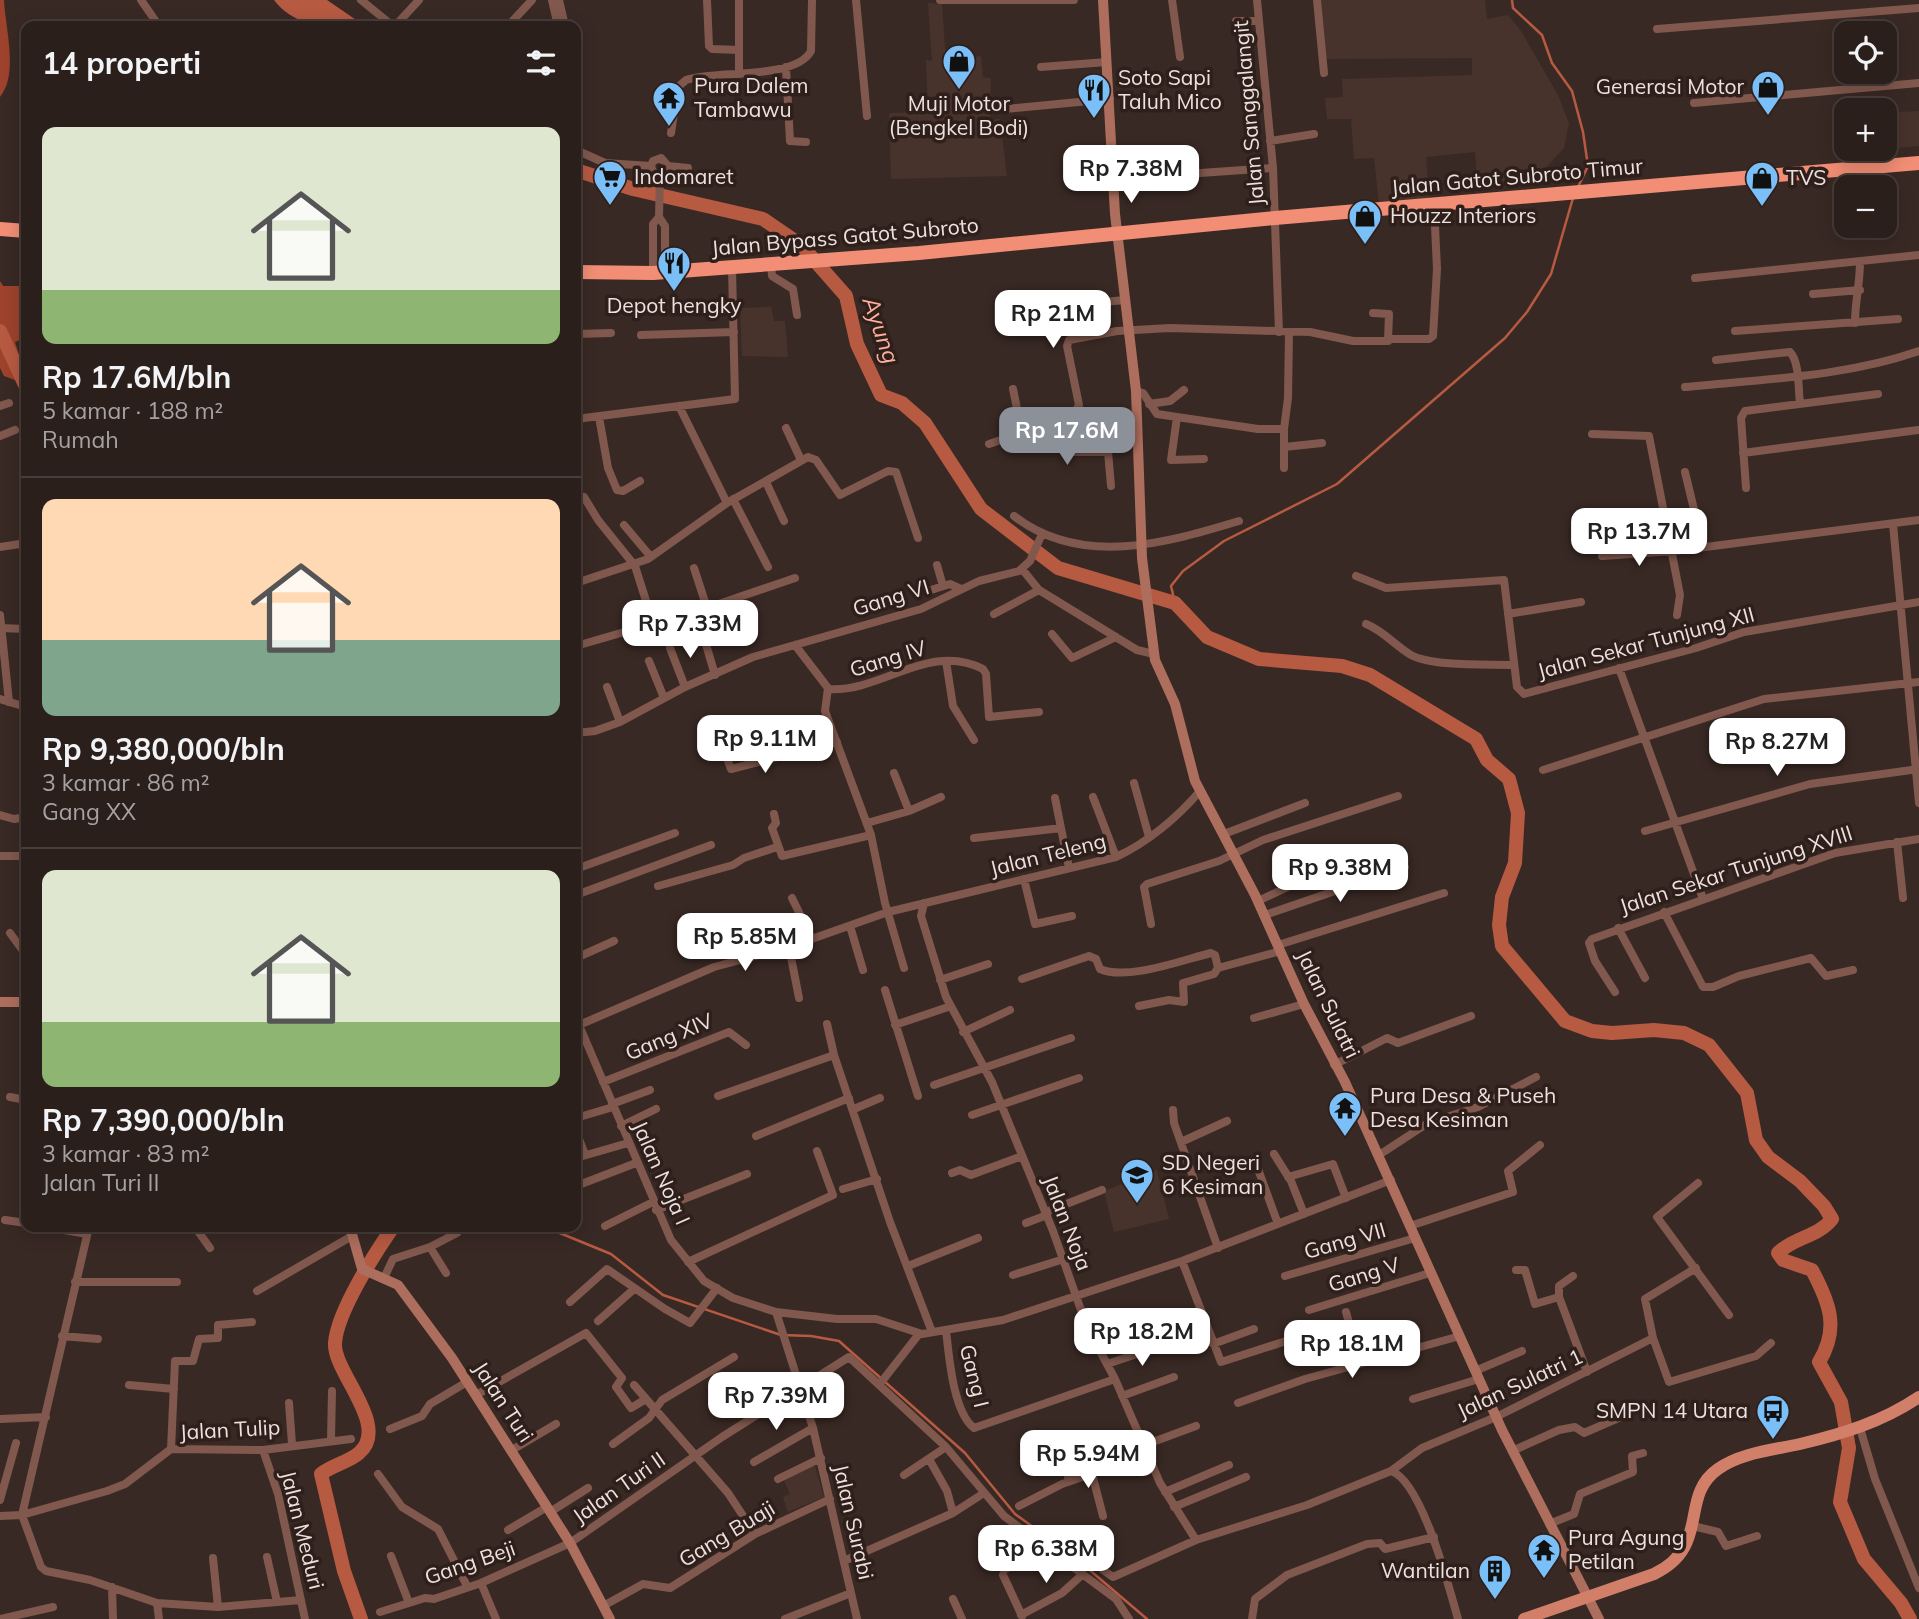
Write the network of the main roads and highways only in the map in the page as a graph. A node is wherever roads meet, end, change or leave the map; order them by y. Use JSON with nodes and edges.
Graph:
{"nodes":[{"id":1,"x":1103,"y":0,"type":"edge"},
{"id":2,"x":1919,"y":163,"type":"edge"},
{"id":3,"x":0,"y":229,"type":"edge"},
{"id":4,"x":21,"y":231,"type":"edge"},
{"id":5,"x":1118,"y":234,"type":"junction"},
{"id":6,"x":581,"y":272,"type":"edge"},
{"id":7,"x":0,"y":1002,"type":"edge"},
{"id":8,"x":21,"y":1002,"type":"edge"},
{"id":9,"x":351,"y":1232,"type":"edge"},
{"id":10,"x":1919,"y":1397,"type":"edge"},
{"id":11,"x":1586,"y":1597,"type":"junction"},
{"id":12,"x":610,"y":1619,"type":"edge"},
{"id":13,"x":1524,"y":1619,"type":"edge"},
{"id":14,"x":1599,"y":1619,"type":"edge"}],
"edges":[{"from":1,"to":5,"type":"main road","name":"Jalan Sulatri"},
{"from":2,"to":5,"type":"highway","name":"Jalan Gatot Subroto Timur"},
{"from":3,"to":4,"type":"highway"},
{"from":5,"to":6,"type":"highway","name":"Jalan Bypass Gatot Subroto"},
{"from":5,"to":11,"type":"main road","name":"Jalan Sulatri"},
{"from":7,"to":8,"type":"main road"},
{"from":9,"to":12,"type":"main road","name":"Jalan Turi"},
{"from":10,"to":11,"type":"main road"},
{"from":11,"to":13,"type":"main road"},
{"from":11,"to":14,"type":"main road","name":"Jalan Sulatri"}]}
